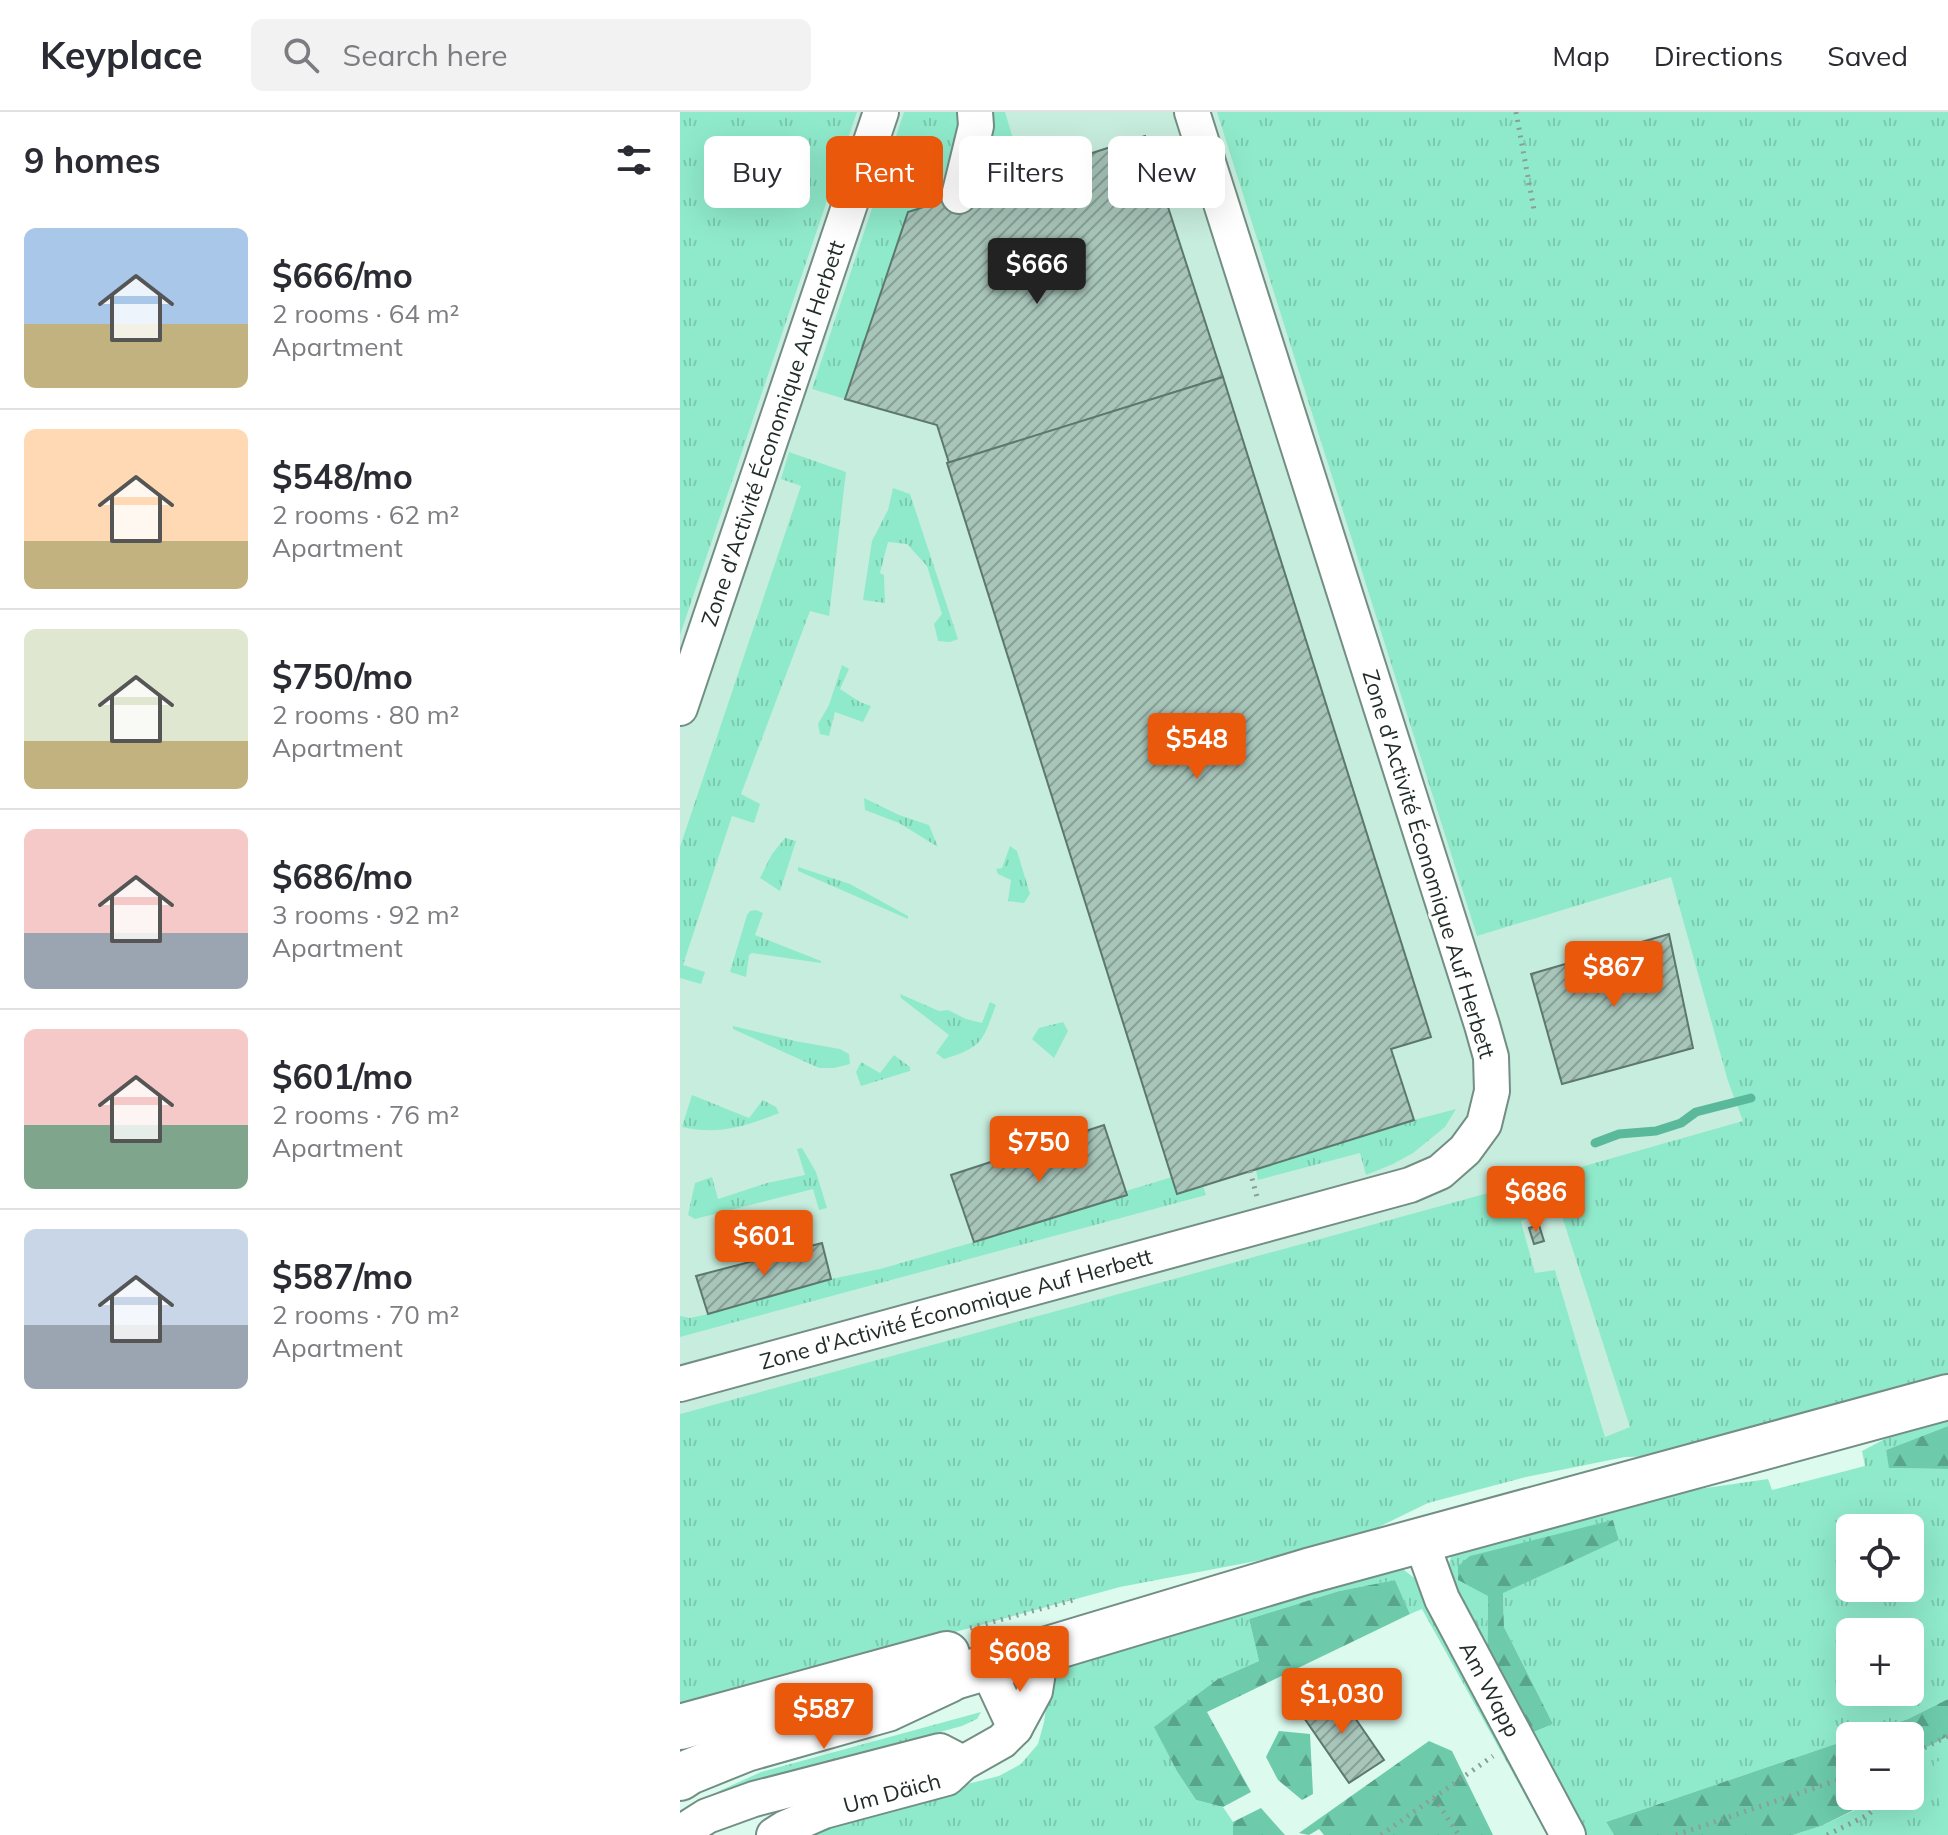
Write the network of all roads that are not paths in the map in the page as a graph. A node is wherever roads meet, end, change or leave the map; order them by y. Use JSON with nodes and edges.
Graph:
{"nodes":[{"id":1,"x":881,"y":112,"type":"edge"},
{"id":2,"x":975,"y":112,"type":"edge"},
{"id":3,"x":1192,"y":112,"type":"edge"},
{"id":4,"x":974,"y":136,"type":"edge"},
{"id":5,"x":680,"y":708,"type":"edge"},
{"id":6,"x":680,"y":1384,"type":"edge"},
{"id":7,"x":1948,"y":1397,"type":"edge"},
{"id":8,"x":1421,"y":1541,"type":"junction"},
{"id":9,"x":1308,"y":1571,"type":"junction"},
{"id":10,"x":1035,"y":1654,"type":"junction"},
{"id":11,"x":968,"y":1674,"type":"junction"},
{"id":12,"x":680,"y":1727,"type":"edge"},
{"id":13,"x":1015,"y":1728,"type":"junction"},
{"id":14,"x":680,"y":1756,"type":"edge"},
{"id":15,"x":963,"y":1763,"type":"junction"},
{"id":16,"x":680,"y":1778,"type":"edge"},
{"id":17,"x":680,"y":1833,"type":"edge"},
{"id":18,"x":774,"y":1835,"type":"edge"},
{"id":19,"x":1568,"y":1835,"type":"edge"}],
"edges":[{"from":1,"to":5,"type":"street","name":"Zone d'Activité Économique Auf Herbett"},
{"from":2,"to":4,"type":"street"},
{"from":3,"to":6,"type":"street","name":"Zone d'Activité Économique Auf Herbett"},
{"from":7,"to":8,"type":"main road"},
{"from":8,"to":9,"type":"main road"},
{"from":8,"to":19,"type":"street","name":"Am Wapp"},
{"from":9,"to":10,"type":"main road"},
{"from":9,"to":12,"type":"main road"},
{"from":10,"to":11,"type":"main road"},
{"from":10,"to":13,"type":"street","name":"Um Däich"},
{"from":11,"to":13,"type":"street"},
{"from":11,"to":14,"type":"main road"},
{"from":11,"to":16,"type":"main road"},
{"from":13,"to":15,"type":"street","name":"Um Däich"},
{"from":15,"to":17,"type":"street","name":"Um Däich"},
{"from":15,"to":18,"type":"street","name":"Um Däich"}]}
